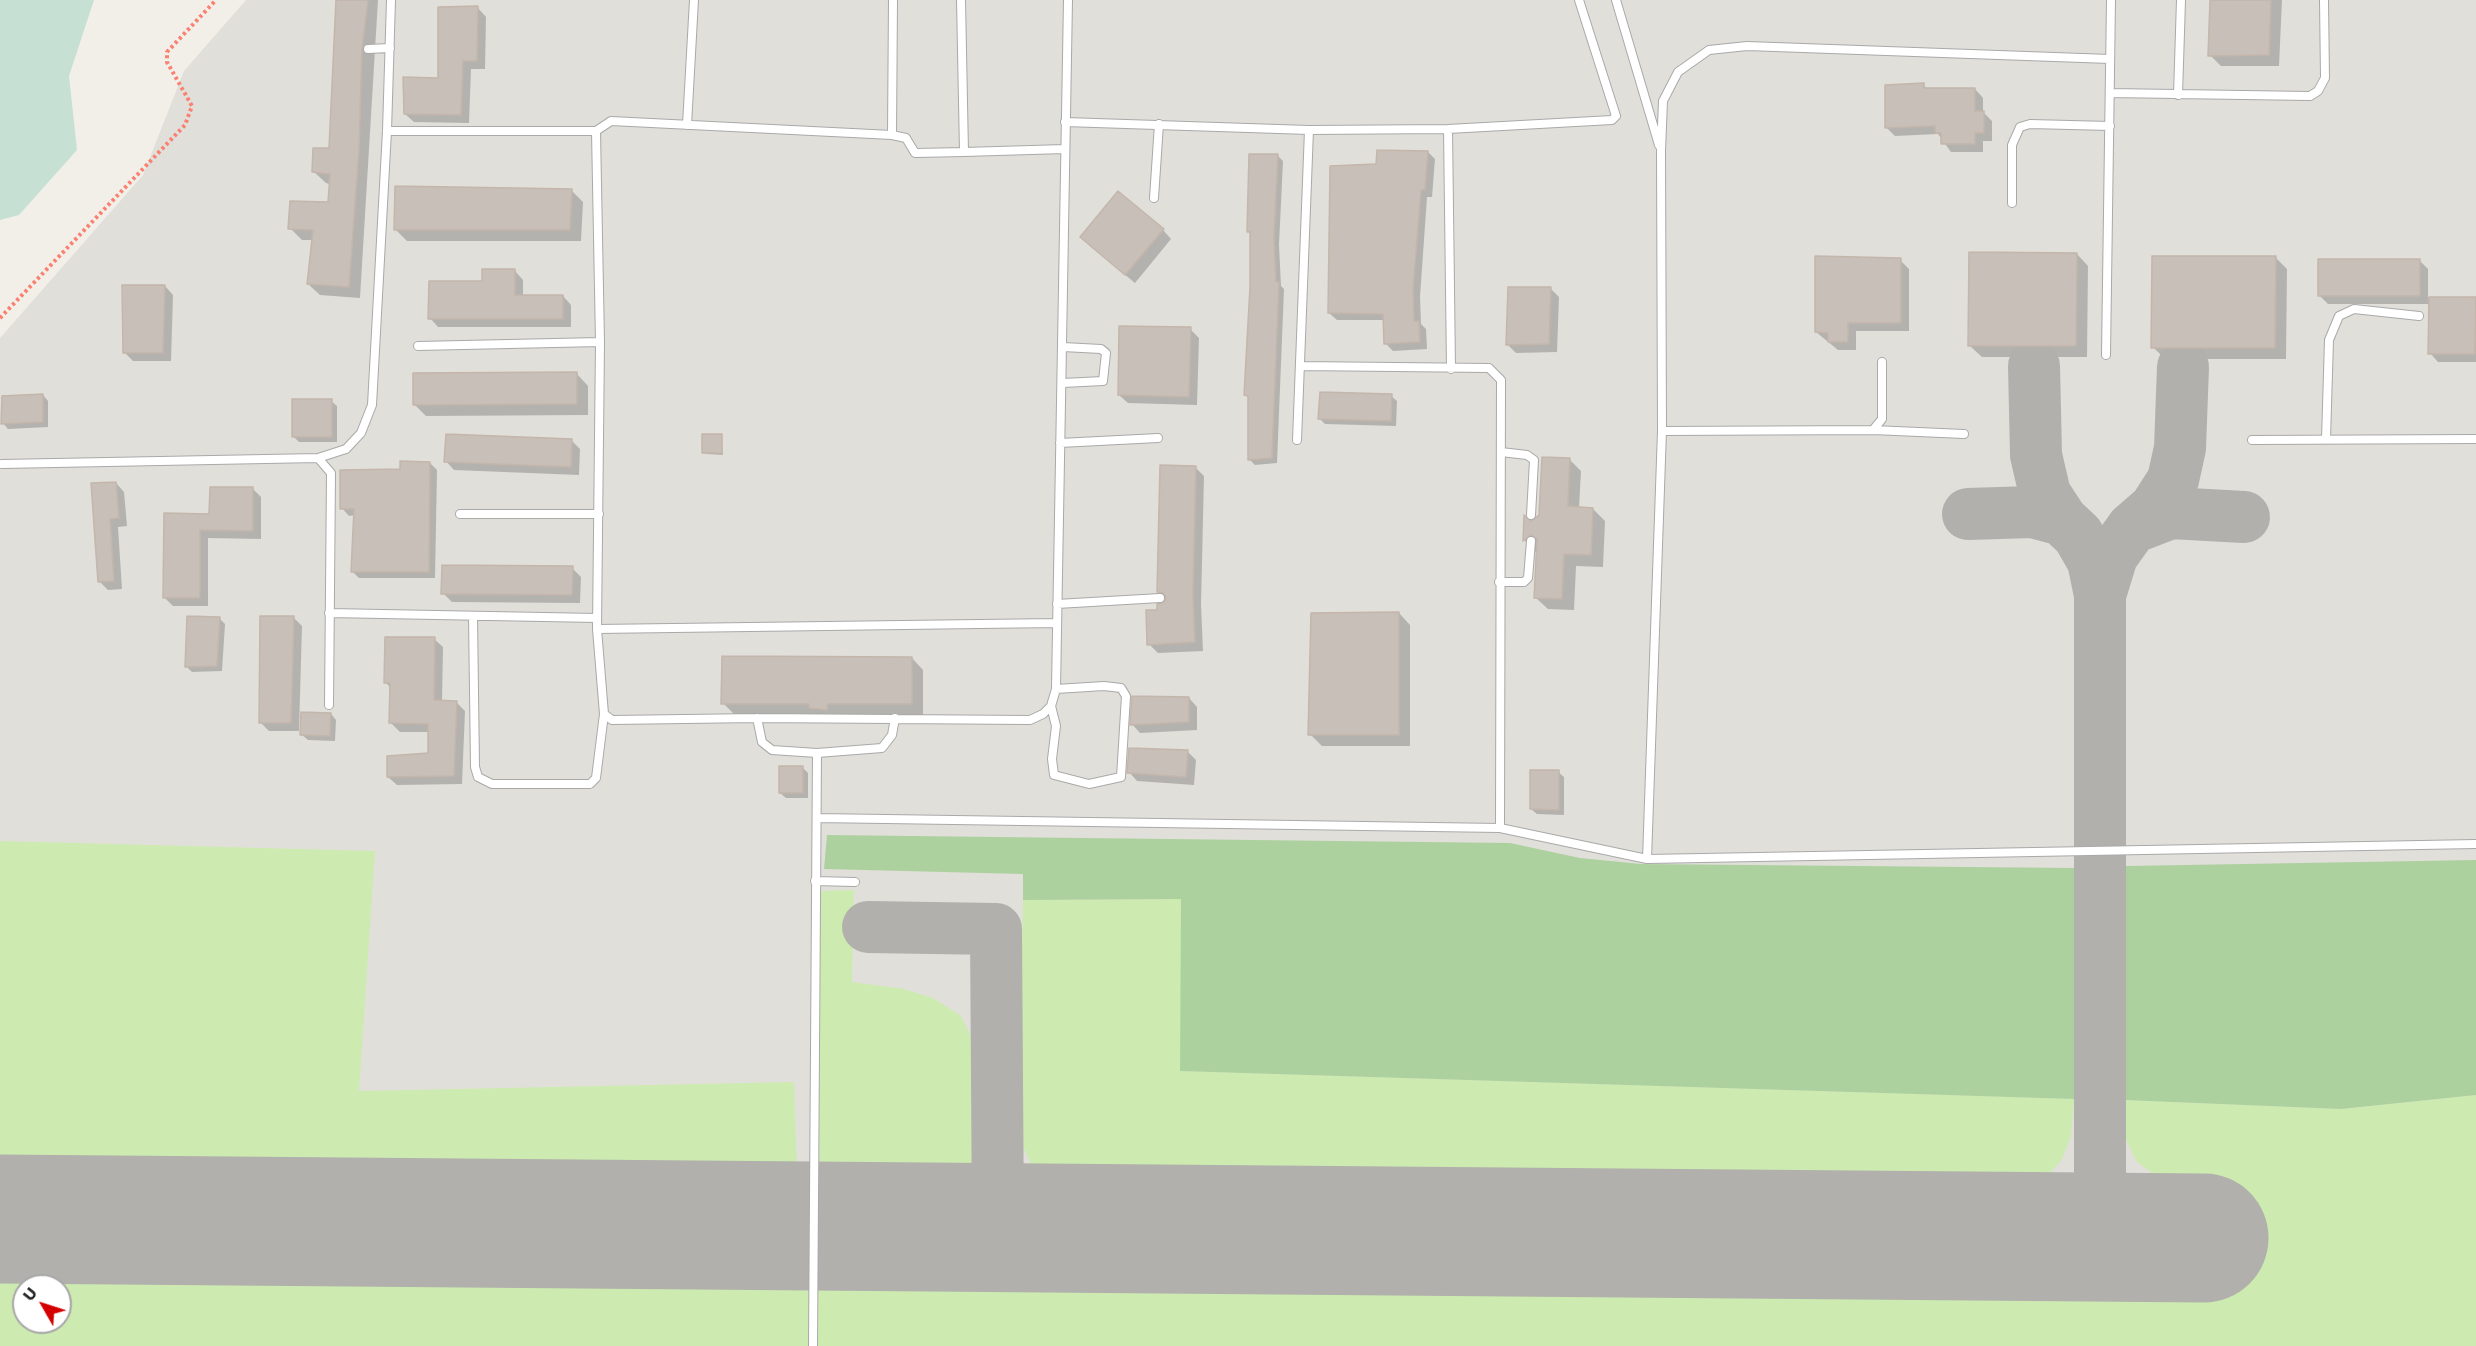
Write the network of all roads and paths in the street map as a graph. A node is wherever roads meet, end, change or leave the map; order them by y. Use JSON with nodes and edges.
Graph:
{"nodes":[{"id":1,"x":216,"y":0,"type":"edge"},
{"id":2,"x":391,"y":0,"type":"edge"},
{"id":3,"x":694,"y":0,"type":"edge"},
{"id":4,"x":893,"y":0,"type":"edge"},
{"id":5,"x":961,"y":0,"type":"edge"},
{"id":6,"x":1068,"y":0,"type":"edge"},
{"id":7,"x":1579,"y":0,"type":"edge"},
{"id":8,"x":1616,"y":0,"type":"edge"},
{"id":9,"x":2111,"y":0,"type":"edge"},
{"id":10,"x":2181,"y":0,"type":"edge"},
{"id":11,"x":2324,"y":0,"type":"edge"},
{"id":12,"x":390,"y":48,"type":"junction"},
{"id":13,"x":368,"y":49,"type":"dead end"},
{"id":14,"x":2110,"y":59,"type":"junction"},
{"id":15,"x":2110,"y":93,"type":"junction"},
{"id":16,"x":2178,"y":95,"type":"junction"},
{"id":17,"x":1065,"y":122,"type":"junction"},
{"id":18,"x":1159,"y":124,"type":"junction"},
{"id":19,"x":687,"y":125,"type":"junction"},
{"id":20,"x":2110,"y":126,"type":"junction"},
{"id":21,"x":1448,"y":129,"type":"junction"},
{"id":22,"x":1309,"y":130,"type":"junction"},
{"id":23,"x":387,"y":131,"type":"junction"},
{"id":24,"x":596,"y":131,"type":"junction"},
{"id":25,"x":892,"y":135,"type":"junction"},
{"id":26,"x":1065,"y":149,"type":"junction"},
{"id":27,"x":1661,"y":151,"type":"junction"},
{"id":28,"x":964,"y":152,"type":"junction"},
{"id":29,"x":1154,"y":198,"type":"dead end"},
{"id":30,"x":2012,"y":203,"type":"dead end"},
{"id":31,"x":2420,"y":316,"type":"dead end"},
{"id":32,"x":0,"y":318,"type":"edge"},
{"id":33,"x":600,"y":342,"type":"junction"},
{"id":34,"x":418,"y":346,"type":"dead end"},
{"id":35,"x":1063,"y":347,"type":"junction"},
{"id":36,"x":2106,"y":355,"type":"dead end"},
{"id":37,"x":1882,"y":362,"type":"dead end"},
{"id":38,"x":1300,"y":366,"type":"junction"},
{"id":39,"x":1451,"y":369,"type":"junction"},
{"id":40,"x":1063,"y":383,"type":"junction"},
{"id":41,"x":1873,"y":430,"type":"junction"},
{"id":42,"x":1662,"y":431,"type":"junction"},
{"id":43,"x":1964,"y":434,"type":"dead end"},
{"id":44,"x":1158,"y":438,"type":"dead end"},
{"id":45,"x":2326,"y":439,"type":"junction"},
{"id":46,"x":2476,"y":439,"type":"edge"},
{"id":47,"x":1297,"y":440,"type":"dead end"},
{"id":48,"x":2252,"y":440,"type":"dead end"},
{"id":49,"x":1060,"y":443,"type":"junction"},
{"id":50,"x":1501,"y":452,"type":"junction"},
{"id":51,"x":318,"y":458,"type":"junction"},
{"id":52,"x":2,"y":464,"type":"dead end"},
{"id":53,"x":460,"y":514,"type":"dead end"},
{"id":54,"x":599,"y":514,"type":"junction"},
{"id":55,"x":1531,"y":515,"type":"dead end"},
{"id":56,"x":1531,"y":542,"type":"dead end"},
{"id":57,"x":1499,"y":582,"type":"junction"},
{"id":58,"x":1160,"y":598,"type":"dead end"},
{"id":59,"x":1057,"y":604,"type":"junction"},
{"id":60,"x":329,"y":613,"type":"junction"},
{"id":61,"x":473,"y":616,"type":"junction"},
{"id":62,"x":597,"y":618,"type":"junction"},
{"id":63,"x":1056,"y":623,"type":"junction"},
{"id":64,"x":597,"y":629,"type":"junction"},
{"id":65,"x":1056,"y":689,"type":"junction"},
{"id":66,"x":329,"y":705,"type":"dead end"},
{"id":67,"x":1051,"y":706,"type":"junction"},
{"id":68,"x":604,"y":714,"type":"junction"},
{"id":69,"x":758,"y":718,"type":"junction"},
{"id":70,"x":896,"y":718,"type":"junction"},
{"id":71,"x":817,"y":753,"type":"junction"},
{"id":72,"x":817,"y":818,"type":"junction"},
{"id":73,"x":1500,"y":828,"type":"junction"},
{"id":74,"x":2476,"y":844,"type":"edge"},
{"id":75,"x":1647,"y":860,"type":"junction"},
{"id":76,"x":815,"y":881,"type":"junction"},
{"id":77,"x":855,"y":882,"type":"dead end"},
{"id":78,"x":813,"y":1346,"type":"edge"}],
"edges":[{"from":1,"to":32,"type":"path"},
{"from":2,"to":12,"type":"lane"},
{"from":3,"to":19,"type":"lane"},
{"from":4,"to":25,"type":"lane"},
{"from":5,"to":28,"type":"lane"},
{"from":6,"to":17,"type":"lane"},
{"from":7,"to":21,"type":"lane"},
{"from":8,"to":27,"type":"lane"},
{"from":9,"to":14,"type":"lane"},
{"from":10,"to":16,"type":"lane"},
{"from":11,"to":16,"type":"lane"},
{"from":12,"to":13,"type":"lane"},
{"from":12,"to":23,"type":"lane"},
{"from":14,"to":15,"type":"lane"},
{"from":14,"to":27,"type":"lane"},
{"from":15,"to":16,"type":"lane"},
{"from":15,"to":20,"type":"lane"},
{"from":17,"to":18,"type":"lane"},
{"from":17,"to":26,"type":"lane"},
{"from":18,"to":22,"type":"lane"},
{"from":18,"to":29,"type":"lane"},
{"from":19,"to":24,"type":"lane"},
{"from":19,"to":25,"type":"lane"},
{"from":20,"to":30,"type":"lane"},
{"from":20,"to":36,"type":"lane"},
{"from":21,"to":22,"type":"lane"},
{"from":21,"to":39,"type":"lane"},
{"from":22,"to":38,"type":"lane"},
{"from":23,"to":24,"type":"lane"},
{"from":23,"to":51,"type":"lane"},
{"from":24,"to":33,"type":"lane"},
{"from":25,"to":28,"type":"lane"},
{"from":26,"to":28,"type":"lane"},
{"from":26,"to":35,"type":"lane"},
{"from":27,"to":42,"type":"lane"},
{"from":31,"to":45,"type":"lane"},
{"from":33,"to":34,"type":"lane"},
{"from":33,"to":54,"type":"lane"},
{"from":35,"to":40,"type":"lane"},
{"from":35,"to":40,"type":"lane"},
{"from":37,"to":41,"type":"lane"},
{"from":38,"to":39,"type":"lane"},
{"from":38,"to":47,"type":"lane"},
{"from":39,"to":50,"type":"lane"},
{"from":40,"to":49,"type":"lane"},
{"from":41,"to":42,"type":"lane"},
{"from":41,"to":43,"type":"lane"},
{"from":42,"to":75,"type":"lane"},
{"from":44,"to":49,"type":"lane"},
{"from":45,"to":46,"type":"lane"},
{"from":45,"to":48,"type":"lane"},
{"from":49,"to":59,"type":"lane"},
{"from":50,"to":55,"type":"lane"},
{"from":50,"to":57,"type":"lane"},
{"from":51,"to":52,"type":"lane"},
{"from":51,"to":60,"type":"lane"},
{"from":53,"to":54,"type":"lane"},
{"from":54,"to":62,"type":"lane"},
{"from":56,"to":57,"type":"lane"},
{"from":57,"to":73,"type":"lane"},
{"from":58,"to":59,"type":"lane"},
{"from":59,"to":63,"type":"lane"},
{"from":60,"to":61,"type":"lane"},
{"from":60,"to":66,"type":"lane"},
{"from":61,"to":62,"type":"lane"},
{"from":61,"to":68,"type":"lane"},
{"from":62,"to":64,"type":"lane"},
{"from":63,"to":64,"type":"lane"},
{"from":63,"to":65,"type":"lane"},
{"from":64,"to":68,"type":"lane"},
{"from":65,"to":67,"type":"lane"},
{"from":65,"to":67,"type":"lane"},
{"from":67,"to":70,"type":"lane"},
{"from":68,"to":69,"type":"lane"},
{"from":69,"to":70,"type":"lane"},
{"from":69,"to":71,"type":"lane"},
{"from":70,"to":71,"type":"lane"},
{"from":71,"to":72,"type":"lane"},
{"from":72,"to":73,"type":"lane"},
{"from":72,"to":76,"type":"lane"},
{"from":73,"to":75,"type":"lane"},
{"from":74,"to":75,"type":"lane"},
{"from":76,"to":77,"type":"lane"},
{"from":76,"to":78,"type":"lane"}]}
